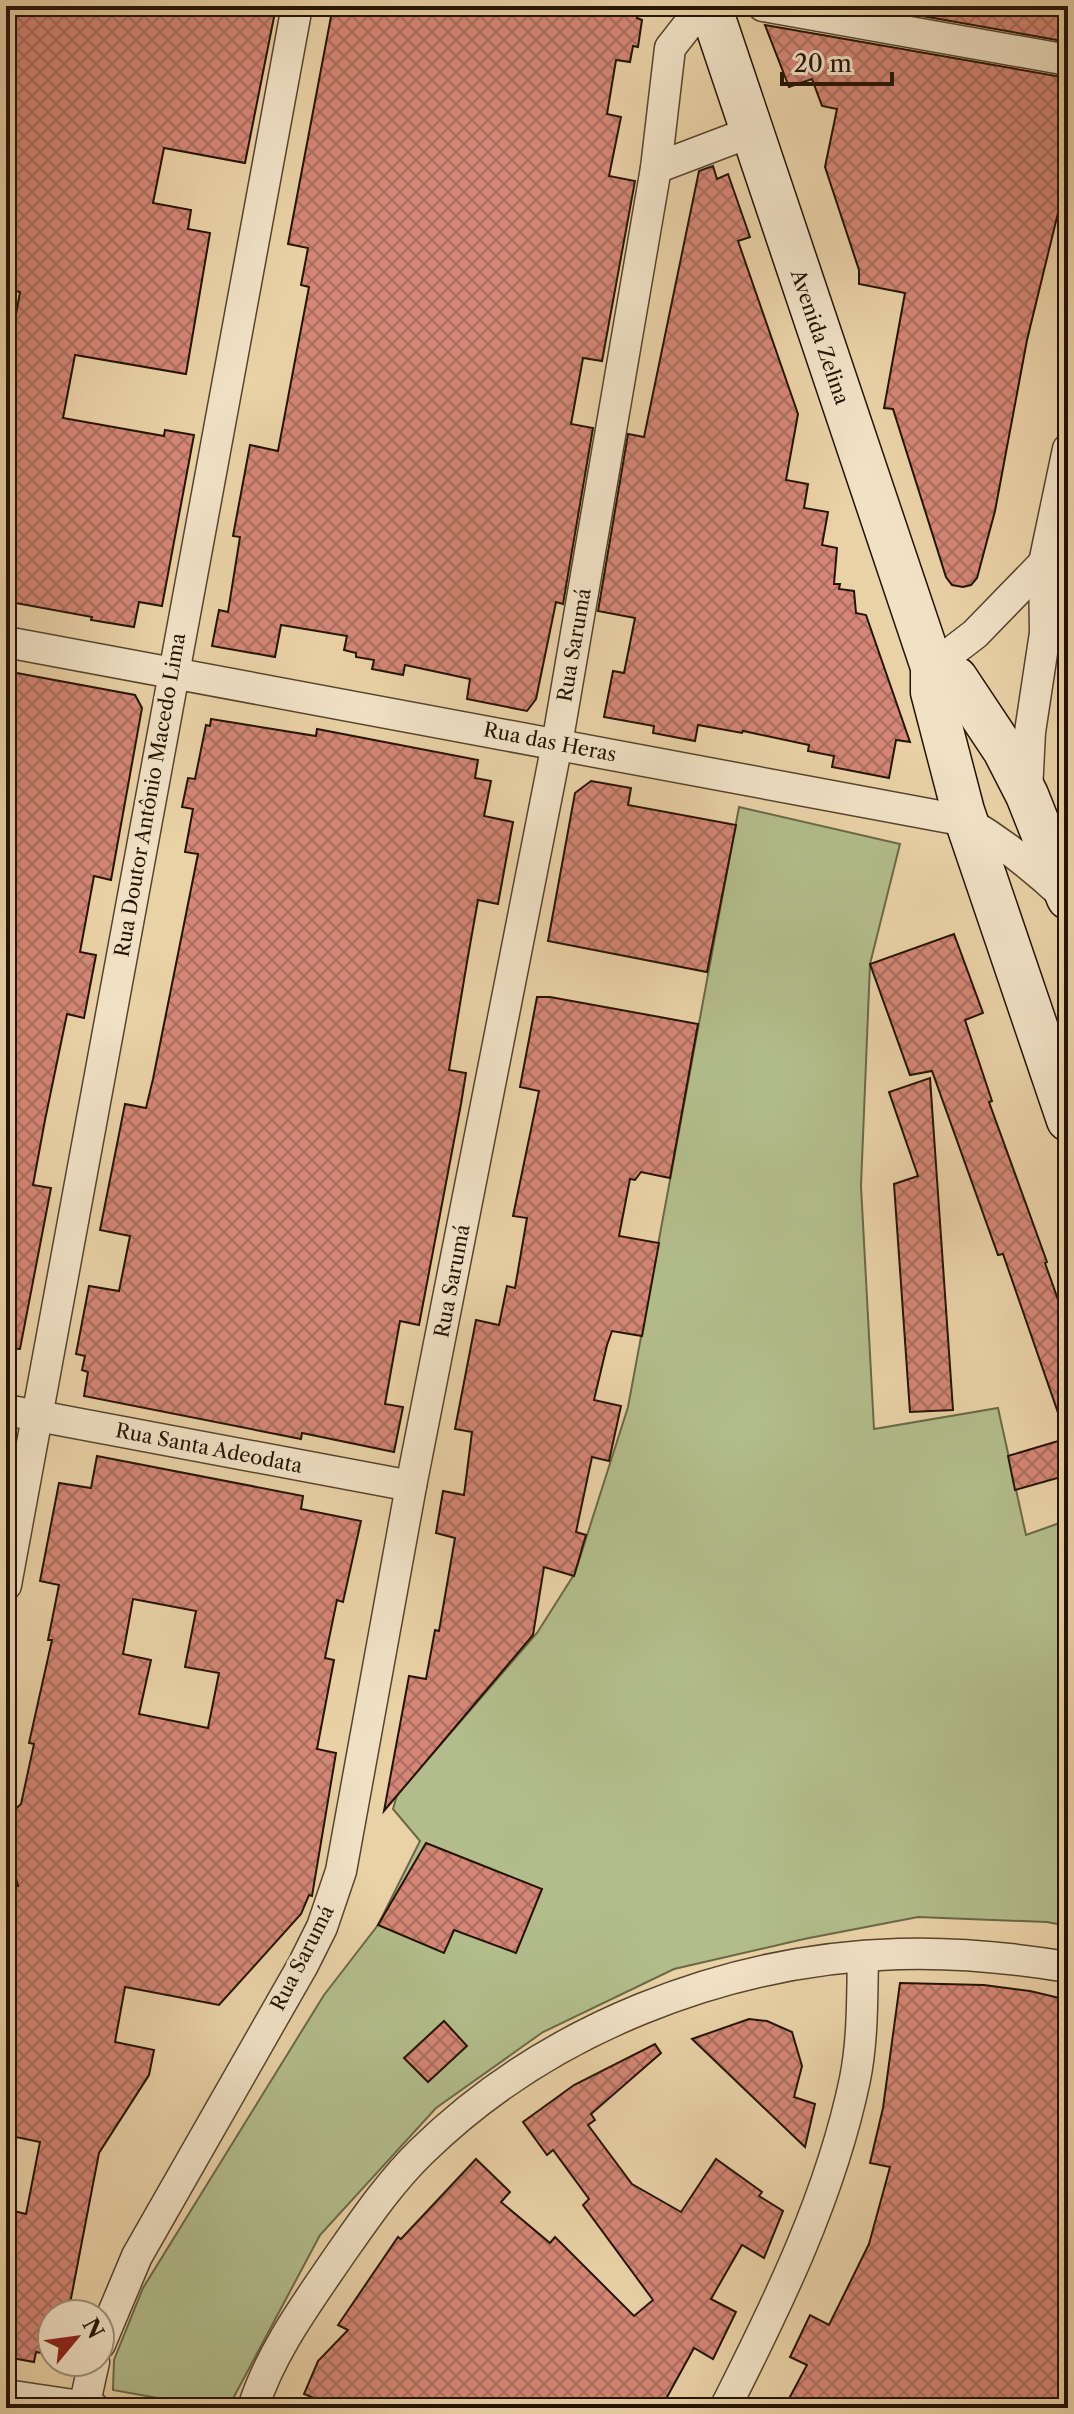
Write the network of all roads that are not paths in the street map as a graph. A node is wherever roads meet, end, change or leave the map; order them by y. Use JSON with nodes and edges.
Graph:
{"nodes":[{"id":1,"x":297,"y":6,"type":"edge"},
{"id":2,"x":703,"y":6,"type":"edge"},
{"id":3,"x":710,"y":6,"type":"edge"},
{"id":4,"x":763,"y":6,"type":"edge"},
{"id":5,"x":1068,"y":60,"type":"edge"},
{"id":6,"x":751,"y":132,"type":"junction"},
{"id":7,"x":656,"y":168,"type":"junction"},
{"id":8,"x":1068,"y":449,"type":"edge"},
{"id":9,"x":1052,"y":558,"type":"edge"},
{"id":10,"x":6,"y":642,"type":"edge"},
{"id":11,"x":932,"y":667,"type":"junction"},
{"id":12,"x":172,"y":673,"type":"junction"},
{"id":13,"x":557,"y":744,"type":"junction"},
{"id":14,"x":1027,"y":795,"type":"junction"},
{"id":15,"x":966,"y":821,"type":"junction"},
{"id":16,"x":1068,"y":899,"type":"edge"},
{"id":17,"x":1068,"y":1120,"type":"edge"},
{"id":18,"x":6,"y":1410,"type":"edge"},
{"id":19,"x":38,"y":1416,"type":"junction"},
{"id":20,"x":411,"y":1486,"type":"junction"},
{"id":21,"x":6,"y":1585,"type":"edge"},
{"id":22,"x":863,"y":1957,"type":"junction"},
{"id":23,"x":1068,"y":1967,"type":"edge"},
{"id":24,"x":116,"y":2306,"type":"edge"},
{"id":25,"x":92,"y":2378,"type":"edge"},
{"id":26,"x":6,"y":2395,"type":"edge"},
{"id":27,"x":89,"y":2407,"type":"edge"},
{"id":28,"x":253,"y":2408,"type":"edge"},
{"id":29,"x":725,"y":2408,"type":"edge"}],
"edges":[{"from":1,"to":12,"type":"street","name":"Rua Doutor Antônio Macedo Lima"},
{"from":2,"to":7,"type":"street","name":"Rua Sarumá"},
{"from":3,"to":6,"type":"main road","name":"Avenida Zelina"},
{"from":4,"to":5,"type":"street"},
{"from":6,"to":7,"type":"street"},
{"from":6,"to":11,"type":"main road","name":"Avenida Zelina"},
{"from":7,"to":13,"type":"street","name":"Rua Sarumá"},
{"from":8,"to":9,"type":"street"},
{"from":9,"to":11,"type":"street"},
{"from":9,"to":14,"type":"street"},
{"from":10,"to":12,"type":"street","name":"Rua das Heras"},
{"from":11,"to":14,"type":"main road"},
{"from":11,"to":15,"type":"main road","name":"Avenida Zelina"},
{"from":12,"to":13,"type":"street","name":"Rua das Heras"},
{"from":12,"to":19,"type":"street","name":"Rua Doutor Antônio Macedo Lima"},
{"from":13,"to":15,"type":"street","name":"Rua das Heras"},
{"from":13,"to":20,"type":"street","name":"Rua Sarumá"},
{"from":14,"to":16,"type":"main road"},
{"from":15,"to":16,"type":"street","name":"Rua das Heras"},
{"from":15,"to":17,"type":"main road","name":"Avenida Zelina"},
{"from":18,"to":19,"type":"street","name":"Rua Santa Adeodata"},
{"from":19,"to":20,"type":"street","name":"Rua Santa Adeodata"},
{"from":19,"to":21,"type":"street","name":"Rua Doutor Antônio Macedo Lima"},
{"from":20,"to":24,"type":"street","name":"Rua Sarumá"},
{"from":22,"to":23,"type":"street"},
{"from":22,"to":28,"type":"street"},
{"from":22,"to":29,"type":"street"},
{"from":25,"to":27,"type":"street"},
{"from":26,"to":27,"type":"street"}]}
